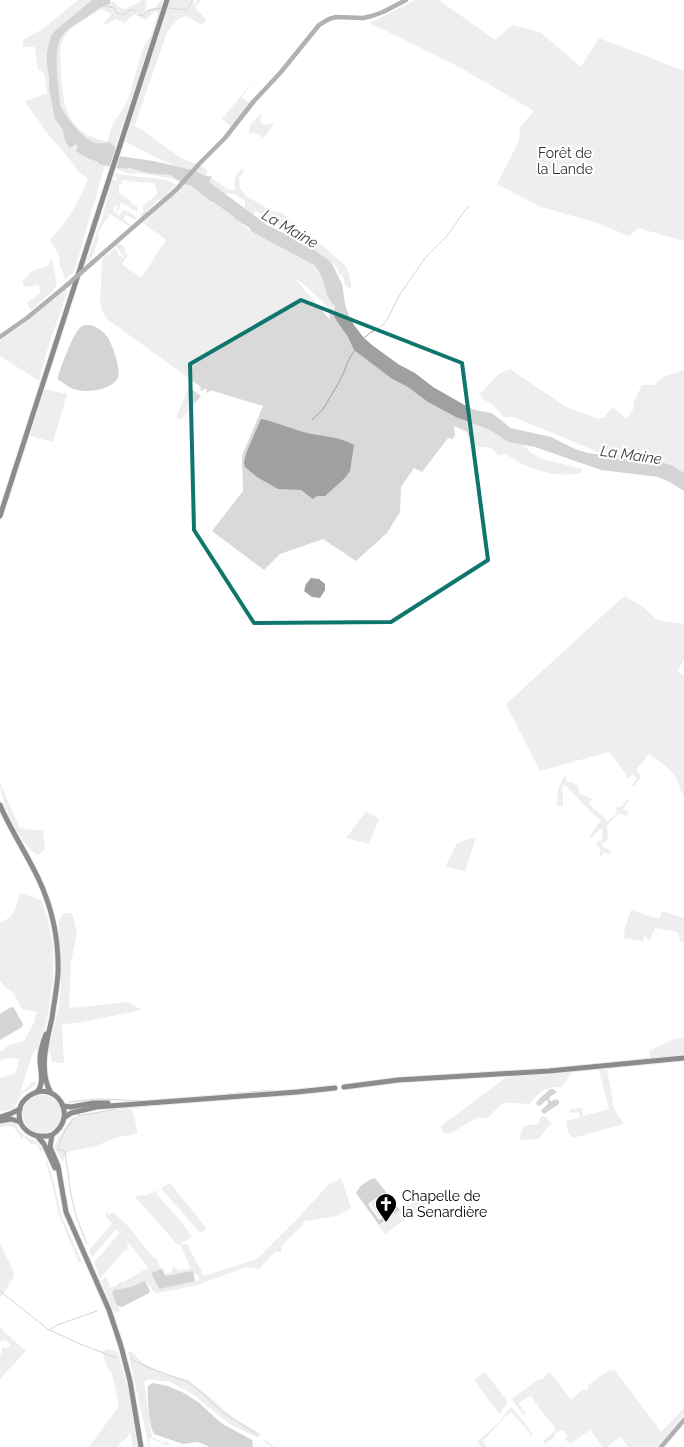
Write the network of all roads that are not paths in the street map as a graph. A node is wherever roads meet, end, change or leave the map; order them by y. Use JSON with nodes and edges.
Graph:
{"nodes":[{"id":1,"x":168,"y":0,"type":"edge"},
{"id":2,"x":406,"y":0,"type":"edge"},
{"id":3,"x":0,"y":337,"type":"edge"},
{"id":4,"x":0,"y":516,"type":"edge"},
{"id":5,"x":0,"y":805,"type":"edge"},
{"id":6,"x":52,"y":1017,"type":"junction"},
{"id":7,"x":684,"y":1059,"type":"edge"},
{"id":8,"x":37,"y":1092,"type":"junction"},
{"id":9,"x":51,"y":1093,"type":"junction"},
{"id":10,"x":130,"y":1105,"type":"junction"},
{"id":11,"x":63,"y":1106,"type":"junction"},
{"id":12,"x":20,"y":1108,"type":"junction"},
{"id":13,"x":0,"y":1117,"type":"edge"},
{"id":14,"x":64,"y":1118,"type":"junction"},
{"id":15,"x":0,"y":1121,"type":"edge"},
{"id":16,"x":20,"y":1122,"type":"junction"},
{"id":17,"x":52,"y":1135,"type":"junction"},
{"id":18,"x":38,"y":1136,"type":"junction"},
{"id":19,"x":63,"y":1197,"type":"junction"},
{"id":20,"x":684,"y":1420,"type":"edge"},
{"id":21,"x":141,"y":1447,"type":"edge"},
{"id":22,"x":661,"y":1447,"type":"edge"}],
"edges":[{"from":1,"to":4,"type":"main road"},
{"from":2,"to":3,"type":"street","bridge":true},
{"from":5,"to":6,"type":"main road"},
{"from":6,"to":8,"type":"main road"},
{"from":6,"to":9,"type":"main road"},
{"from":7,"to":10,"type":"main road"},
{"from":8,"to":9,"type":"main road"},
{"from":8,"to":12,"type":"main road"},
{"from":9,"to":11,"type":"main road"},
{"from":10,"to":11,"type":"main road"},
{"from":10,"to":14,"type":"main road"},
{"from":11,"to":14,"type":"main road"},
{"from":12,"to":13,"type":"main road"},
{"from":12,"to":16,"type":"main road"},
{"from":14,"to":17,"type":"main road"},
{"from":15,"to":16,"type":"main road"},
{"from":16,"to":18,"type":"main road"},
{"from":17,"to":18,"type":"main road"},
{"from":17,"to":19,"type":"main road"},
{"from":18,"to":19,"type":"main road"},
{"from":19,"to":21,"type":"main road"},
{"from":20,"to":22,"type":"street"}]}
